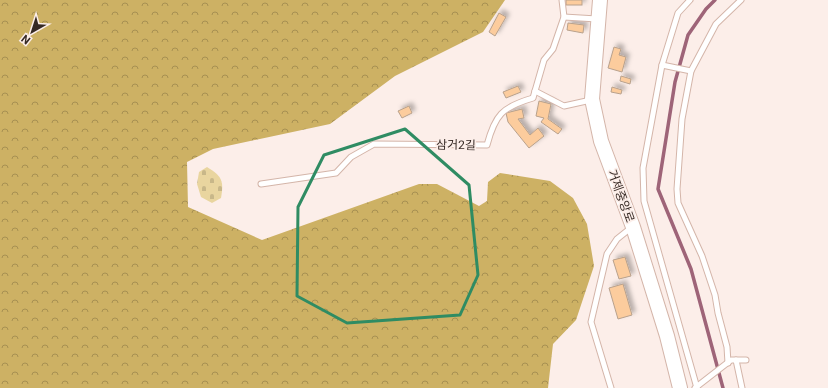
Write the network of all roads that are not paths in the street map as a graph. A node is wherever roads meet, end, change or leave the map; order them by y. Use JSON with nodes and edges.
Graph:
{"nodes":[{"id":1,"x":562,"y":0,"type":"edge"},
{"id":2,"x":600,"y":0,"type":"edge"},
{"id":3,"x":690,"y":0,"type":"edge"},
{"id":4,"x":741,"y":0,"type":"edge"},
{"id":5,"x":564,"y":17,"type":"junction"},
{"id":6,"x":598,"y":19,"type":"junction"},
{"id":7,"x":662,"y":65,"type":"junction"},
{"id":8,"x":691,"y":71,"type":"junction"},
{"id":9,"x":535,"y":91,"type":"junction"},
{"id":10,"x":592,"y":99,"type":"junction"},
{"id":11,"x":261,"y":184,"type":"dead end"},
{"id":12,"x":633,"y":227,"type":"junction"},
{"id":13,"x":736,"y":360,"type":"junction"},
{"id":14,"x":746,"y":360,"type":"dead end"},
{"id":15,"x":728,"y":363,"type":"junction"},
{"id":16,"x":611,"y":388,"type":"edge"},
{"id":17,"x":680,"y":388,"type":"edge"},
{"id":18,"x":696,"y":388,"type":"edge"},
{"id":19,"x":742,"y":388,"type":"edge"}],
"edges":[{"from":1,"to":5,"type":"lane"},
{"from":2,"to":6,"type":"main road","name":"거제중앙로"},
{"from":3,"to":7,"type":"lane"},
{"from":4,"to":8,"type":"lane"},
{"from":5,"to":6,"type":"lane"},
{"from":5,"to":9,"type":"lane"},
{"from":6,"to":10,"type":"main road","name":"거제중앙로"},
{"from":7,"to":8,"type":"lane"},
{"from":7,"to":18,"type":"lane"},
{"from":8,"to":15,"type":"lane"},
{"from":9,"to":10,"type":"lane"},
{"from":9,"to":11,"type":"lane","name":"삼거2길"},
{"from":10,"to":12,"type":"main road","name":"거제중앙로"},
{"from":12,"to":16,"type":"lane"},
{"from":12,"to":17,"type":"main road","name":"거제중앙로"},
{"from":13,"to":14,"type":"lane"},
{"from":13,"to":15,"type":"lane"},
{"from":13,"to":19,"type":"lane"},
{"from":15,"to":18,"type":"lane"}]}
